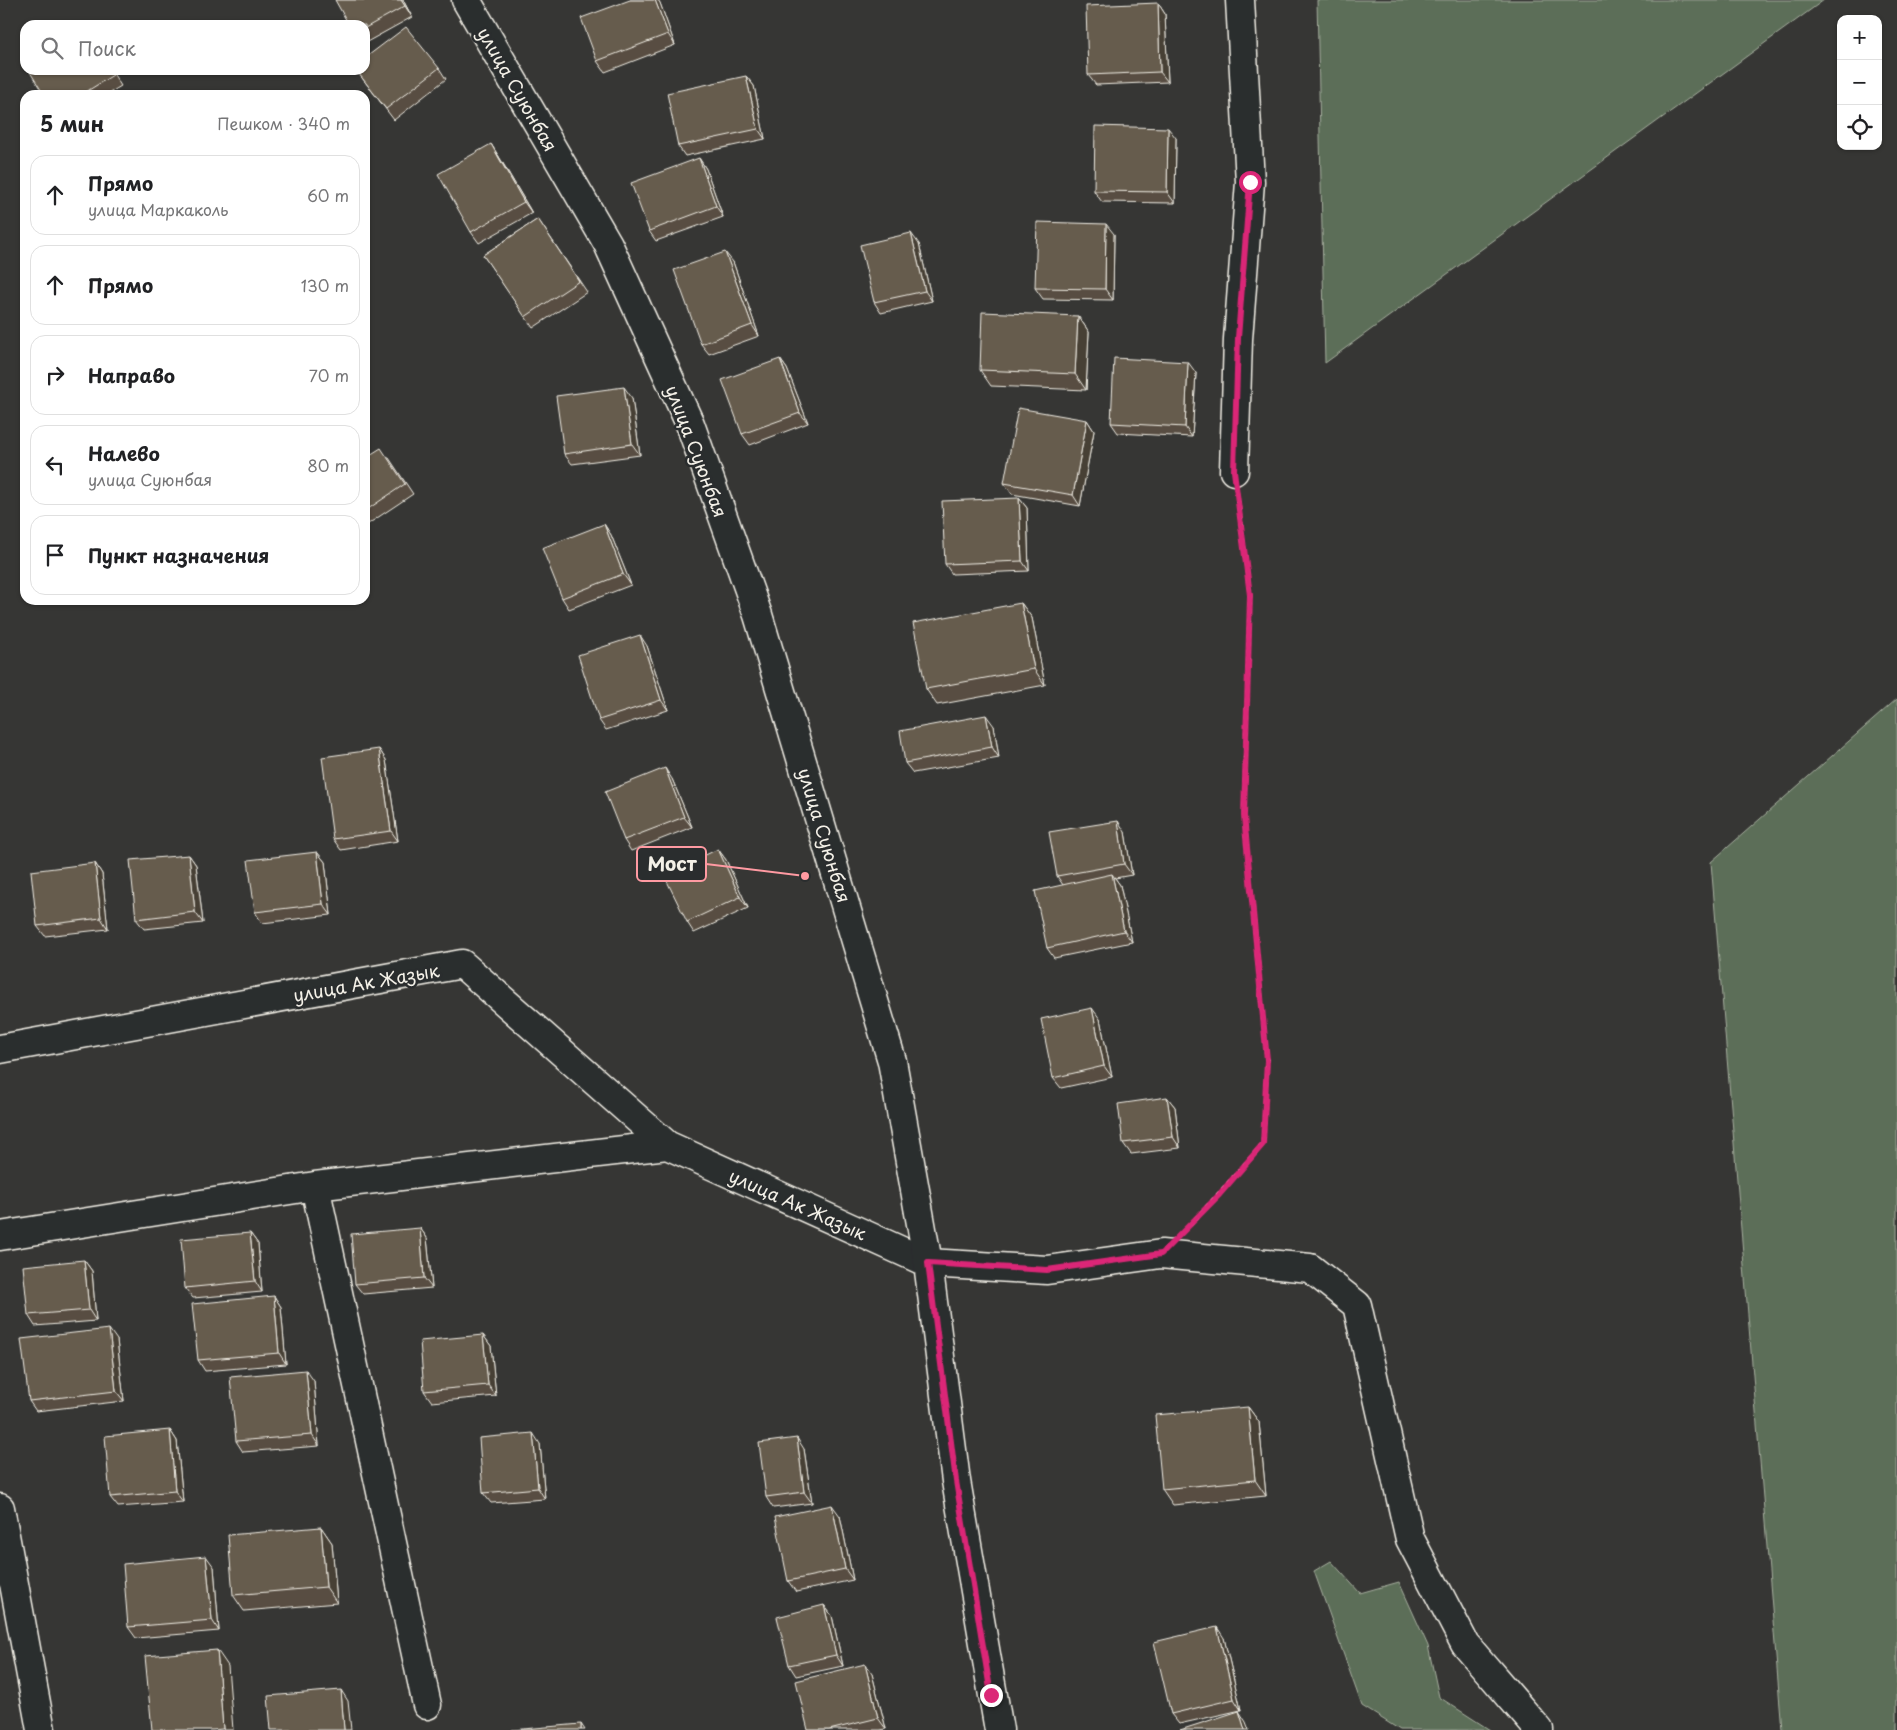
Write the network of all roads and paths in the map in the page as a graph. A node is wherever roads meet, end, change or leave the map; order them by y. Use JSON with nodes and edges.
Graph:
{"nodes":[{"id":1,"x":466,"y":0,"type":"edge"},
{"id":2,"x":1240,"y":0,"type":"edge"},
{"id":3,"x":1234,"y":471,"type":"joint"},
{"id":4,"x":0,"y":1049,"type":"edge"},
{"id":5,"x":667,"y":1145,"type":"junction"},
{"id":6,"x":315,"y":1186,"type":"junction"},
{"id":7,"x":0,"y":1236,"type":"edge"},
{"id":8,"x":1161,"y":1254,"type":"junction"},
{"id":9,"x":928,"y":1263,"type":"junction"},
{"id":10,"x":0,"y":1508,"type":"edge"},
{"id":11,"x":427,"y":1705,"type":"dead end"},
{"id":12,"x":41,"y":1730,"type":"edge"},
{"id":13,"x":998,"y":1730,"type":"edge"},
{"id":14,"x":1539,"y":1730,"type":"edge"}],
"edges":[{"from":1,"to":9,"type":"street","name":"улица Суюнбая"},
{"from":2,"to":3,"type":"street"},
{"from":3,"to":8,"type":"path"},
{"from":4,"to":5,"type":"street","name":"улица Ак Жазык"},
{"from":5,"to":6,"type":"street"},
{"from":5,"to":9,"type":"street","name":"улица Ак Жазык"},
{"from":6,"to":7,"type":"street"},
{"from":6,"to":11,"type":"street"},
{"from":8,"to":9,"type":"street"},
{"from":8,"to":14,"type":"street"},
{"from":9,"to":13,"type":"street","name":"улица Суюнбая"},
{"from":10,"to":12,"type":"street"}]}
